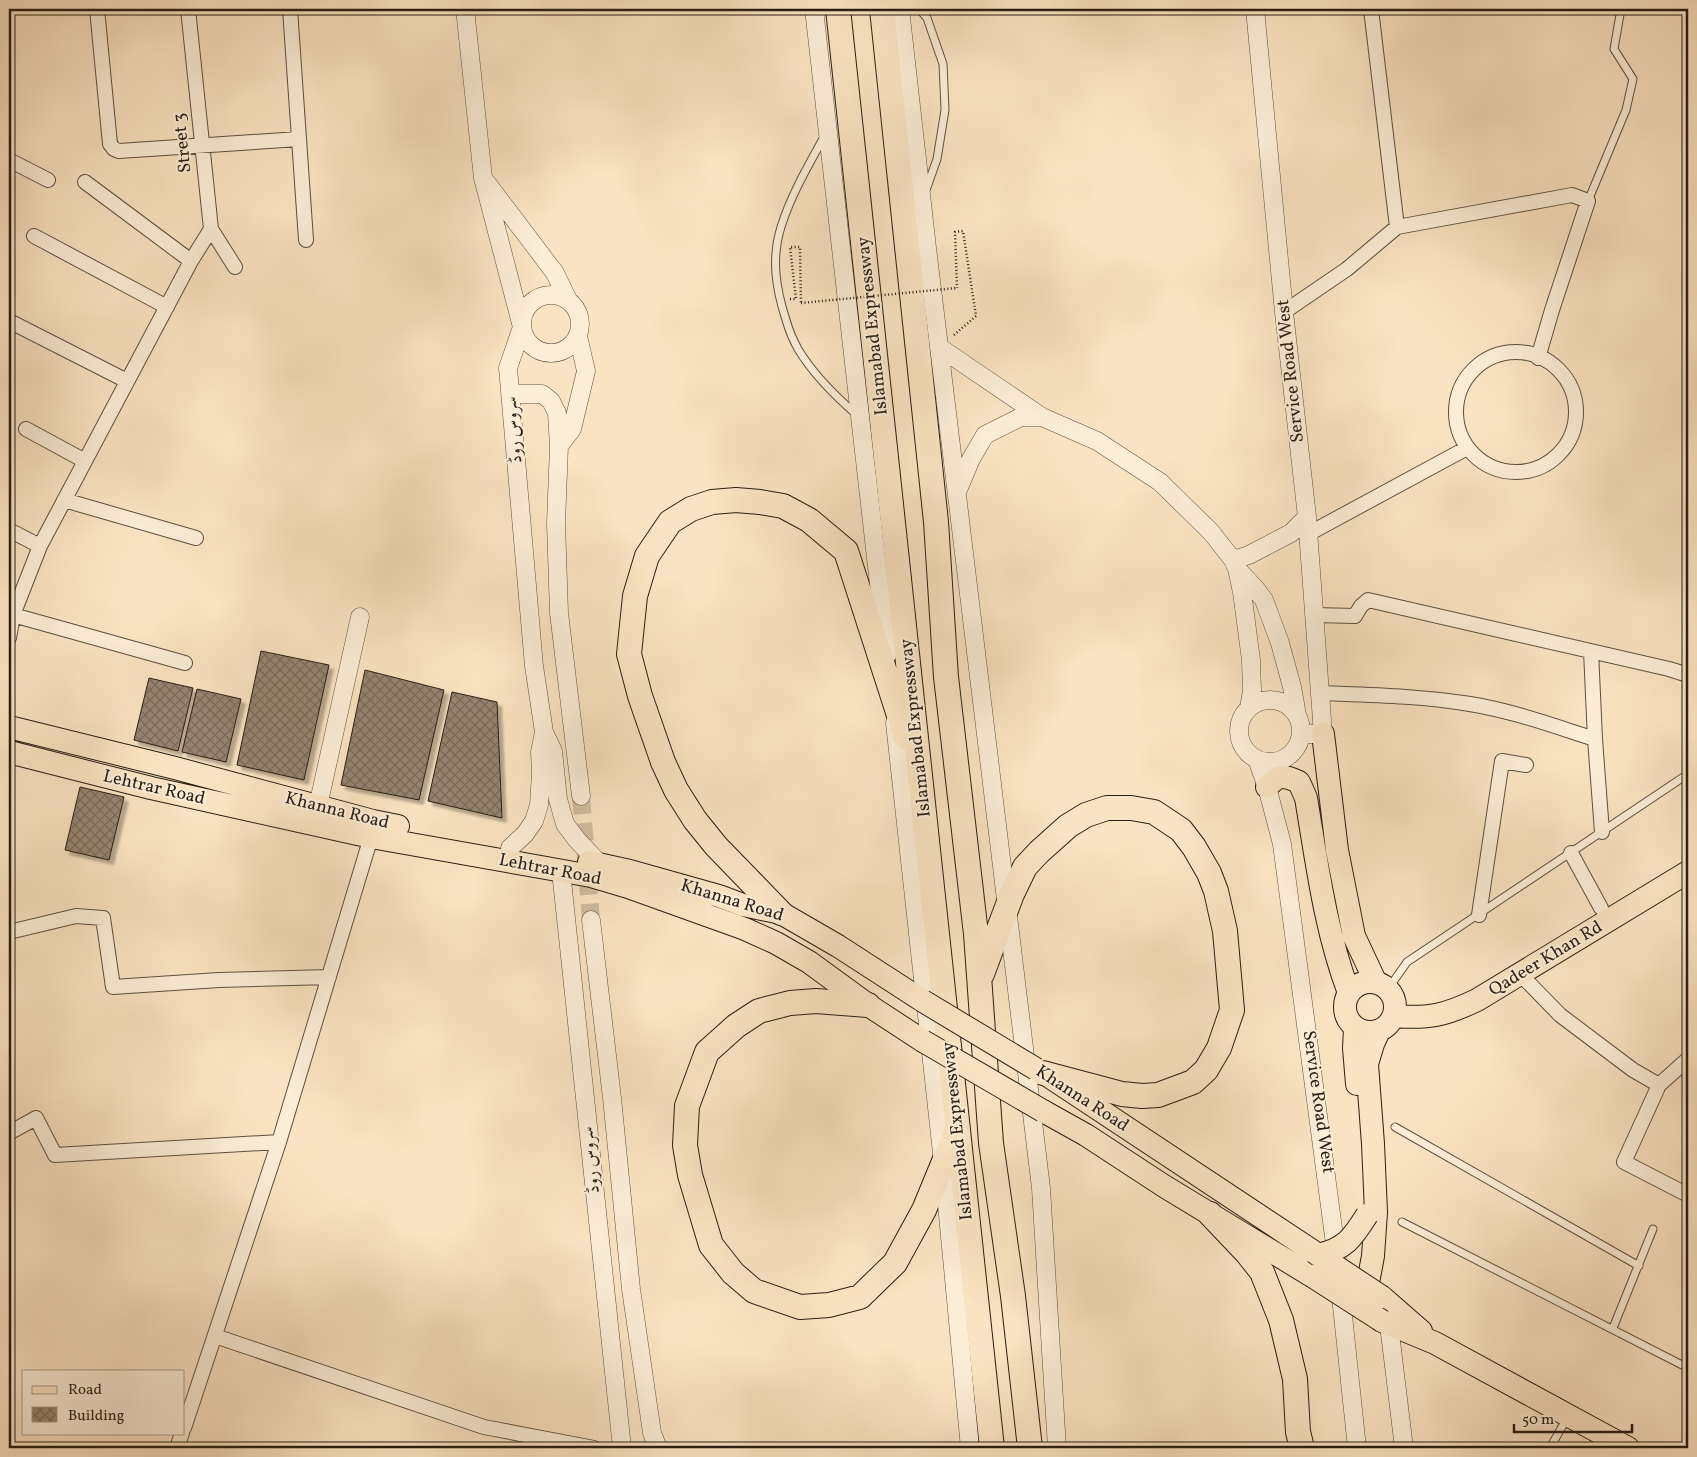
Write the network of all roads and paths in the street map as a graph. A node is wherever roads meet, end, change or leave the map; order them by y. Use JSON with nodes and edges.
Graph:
{"nodes":[{"id":1,"x":97,"y":9,"type":"edge"},
{"id":2,"x":188,"y":9,"type":"edge"},
{"id":3,"x":290,"y":9,"type":"edge"},
{"id":4,"x":465,"y":9,"type":"edge"},
{"id":5,"x":814,"y":9,"type":"edge"},
{"id":6,"x":838,"y":9,"type":"edge"},
{"id":7,"x":882,"y":9,"type":"edge"},
{"id":8,"x":900,"y":9,"type":"edge"},
{"id":9,"x":919,"y":9,"type":"edge"},
{"id":10,"x":1255,"y":9,"type":"edge"},
{"id":11,"x":1371,"y":9,"type":"edge"},
{"id":12,"x":1621,"y":9,"type":"edge"},
{"id":13,"x":828,"y":129,"type":"junction"},
{"id":14,"x":299,"y":138,"type":"junction"},
{"id":15,"x":202,"y":146,"type":"junction"},
{"id":16,"x":9,"y":160,"type":"edge"},
{"id":17,"x":483,"y":178,"type":"junction"},
{"id":18,"x":48,"y":180,"type":"dead end"},
{"id":19,"x":86,"y":182,"type":"dead end"},
{"id":20,"x":1588,"y":201,"type":"junction"},
{"id":21,"x":922,"y":202,"type":"junction"},
{"id":22,"x":1397,"y":227,"type":"junction"},
{"id":23,"x":211,"y":228,"type":"junction"},
{"id":24,"x":34,"y":236,"type":"dead end"},
{"id":25,"x":306,"y":240,"type":"dead end"},
{"id":26,"x":191,"y":262,"type":"junction"},
{"id":27,"x":235,"y":267,"type":"dead end"},
{"id":28,"x":779,"y":299,"type":"junction"},
{"id":29,"x":568,"y":300,"type":"junction"},
{"id":30,"x":167,"y":307,"type":"junction"},
{"id":31,"x":1284,"y":312,"type":"junction"},
{"id":32,"x":9,"y":321,"type":"edge"},
{"id":33,"x":522,"y":327,"type":"junction"},
{"id":34,"x":578,"y":336,"type":"junction"},
{"id":35,"x":939,"y":347,"type":"junction"},
{"id":36,"x":1538,"y":358,"type":"junction"},
{"id":37,"x":127,"y":381,"type":"junction"},
{"id":38,"x":511,"y":394,"type":"junction"},
{"id":39,"x":1042,"y":417,"type":"junction"},
{"id":40,"x":860,"y":418,"type":"junction"},
{"id":41,"x":26,"y":429,"type":"dead end"},
{"id":42,"x":559,"y":446,"type":"junction"},
{"id":43,"x":1467,"y":448,"type":"junction"},
{"id":44,"x":85,"y":461,"type":"junction"},
{"id":45,"x":956,"y":492,"type":"junction"},
{"id":46,"x":64,"y":500,"type":"junction"},
{"id":47,"x":1302,"y":528,"type":"junction"},
{"id":48,"x":9,"y":530,"type":"edge"},
{"id":49,"x":196,"y":538,"type":"dead end"},
{"id":50,"x":40,"y":546,"type":"junction"},
{"id":51,"x":1240,"y":561,"type":"junction"},
{"id":52,"x":12,"y":615,"type":"junction"},
{"id":53,"x":1314,"y":615,"type":"junction"},
{"id":54,"x":360,"y":617,"type":"dead end"},
{"id":55,"x":9,"y":638,"type":"edge"},
{"id":56,"x":1591,"y":651,"type":"junction"},
{"id":57,"x":185,"y":663,"type":"dead end"},
{"id":58,"x":1688,"y":675,"type":"edge"},
{"id":59,"x":891,"y":689,"type":"junction"},
{"id":60,"x":1321,"y":693,"type":"junction"},
{"id":61,"x":1249,"y":708,"type":"junction"},
{"id":62,"x":1297,"y":715,"type":"junction"},
{"id":63,"x":9,"y":727,"type":"edge"},
{"id":64,"x":544,"y":732,"type":"junction"},
{"id":65,"x":1312,"y":734,"type":"junction"},
{"id":66,"x":1595,"y":739,"type":"junction"},
{"id":67,"x":9,"y":752,"type":"edge"},
{"id":68,"x":1257,"y":759,"type":"junction"},
{"id":69,"x":1526,"y":766,"type":"dead end"},
{"id":70,"x":1688,"y":774,"type":"edge"},
{"id":71,"x":1267,"y":788,"type":"junction"},
{"id":72,"x":922,"y":792,"type":"junction"},
{"id":73,"x":581,"y":796,"type":"tunnel mouth"},
{"id":74,"x":318,"y":806,"type":"junction"},
{"id":75,"x":1602,"y":832,"type":"junction"},
{"id":76,"x":371,"y":836,"type":"junction"},
{"id":77,"x":510,"y":848,"type":"junction"},
{"id":78,"x":1571,"y":853,"type":"junction"},
{"id":79,"x":1688,"y":856,"type":"edge"},
{"id":80,"x":600,"y":864,"type":"junction"},
{"id":81,"x":561,"y":871,"type":"junction"},
{"id":82,"x":1688,"y":872,"type":"edge"},
{"id":83,"x":1601,"y":908,"type":"junction"},
{"id":84,"x":1007,"y":909,"type":"junction"},
{"id":85,"x":781,"y":913,"type":"junction"},
{"id":86,"x":1479,"y":915,"type":"junction"},
{"id":87,"x":591,"y":920,"type":"tunnel mouth"},
{"id":88,"x":9,"y":932,"type":"edge"},
{"id":89,"x":1520,"y":974,"type":"junction"},
{"id":90,"x":329,"y":977,"type":"junction"},
{"id":91,"x":979,"y":981,"type":"junction"},
{"id":92,"x":1349,"y":993,"type":"junction"},
{"id":93,"x":1386,"y":1004,"type":"junction"},
{"id":94,"x":868,"y":1005,"type":"junction"},
{"id":95,"x":1354,"y":1028,"type":"junction"},
{"id":96,"x":1688,"y":1059,"type":"edge"},
{"id":97,"x":1040,"y":1071,"type":"junction"},
{"id":98,"x":1659,"y":1085,"type":"junction"},
{"id":99,"x":1043,"y":1111,"type":"joint"},
{"id":100,"x":1395,"y":1127,"type":"dead end"},
{"id":101,"x":958,"y":1129,"type":"junction"},
{"id":102,"x":9,"y":1133,"type":"edge"},
{"id":103,"x":279,"y":1142,"type":"junction"},
{"id":104,"x":943,"y":1162,"type":"junction"},
{"id":105,"x":1688,"y":1195,"type":"edge"},
{"id":106,"x":1210,"y":1214,"type":"junction"},
{"id":107,"x":1402,"y":1222,"type":"dead end"},
{"id":108,"x":1653,"y":1230,"type":"dead end"},
{"id":109,"x":1316,"y":1254,"type":"junction"},
{"id":110,"x":1639,"y":1266,"type":"junction"},
{"id":111,"x":1375,"y":1293,"type":"junction"},
{"id":112,"x":1385,"y":1323,"type":"junction"},
{"id":113,"x":1613,"y":1328,"type":"junction"},
{"id":114,"x":215,"y":1336,"type":"junction"},
{"id":115,"x":1435,"y":1343,"type":"junction"},
{"id":116,"x":1688,"y":1368,"type":"edge"},
{"id":117,"x":1568,"y":1416,"type":"junction"},
{"id":118,"x":185,"y":1425,"type":"edge"},
{"id":119,"x":182,"y":1434,"type":"edge"},
{"id":120,"x":1032,"y":1444,"type":"edge"},
{"id":121,"x":177,"y":1448,"type":"edge"},
{"id":122,"x":594,"y":1448,"type":"edge"},
{"id":123,"x":622,"y":1448,"type":"edge"},
{"id":124,"x":658,"y":1448,"type":"edge"},
{"id":125,"x":970,"y":1448,"type":"edge"},
{"id":126,"x":992,"y":1448,"type":"edge"},
{"id":127,"x":1057,"y":1448,"type":"edge"},
{"id":128,"x":1302,"y":1448,"type":"edge"},
{"id":129,"x":1357,"y":1448,"type":"edge"},
{"id":130,"x":1404,"y":1448,"type":"edge"},
{"id":131,"x":1550,"y":1448,"type":"edge"},
{"id":132,"x":1628,"y":1448,"type":"edge"}],
"edges":[{"from":1,"to":15,"type":"street"},
{"from":2,"to":15,"type":"street","name":"Street 3"},
{"from":3,"to":14,"type":"street"},
{"from":4,"to":17,"type":"street"},
{"from":5,"to":13,"type":"street"},
{"from":6,"to":72,"type":"highway","name":"Islamabad Expressway"},
{"from":7,"to":91,"type":"highway","name":"Islamabad Expressway"},
{"from":8,"to":21,"type":"street"},
{"from":9,"to":21,"type":"lane"},
{"from":10,"to":31,"type":"street","name":"Service Road West"},
{"from":11,"to":22,"type":"street"},
{"from":12,"to":20,"type":"lane"},
{"from":13,"to":28,"type":"lane"},
{"from":13,"to":40,"type":"street"},
{"from":14,"to":15,"type":"street"},
{"from":14,"to":25,"type":"street"},
{"from":15,"to":23,"type":"street","name":"Street 3"},
{"from":16,"to":18,"type":"street"},
{"from":17,"to":29,"type":"street"},
{"from":17,"to":33,"type":"street"},
{"from":19,"to":26,"type":"street"},
{"from":20,"to":22,"type":"street"},
{"from":20,"to":36,"type":"street"},
{"from":21,"to":35,"type":"street"},
{"from":22,"to":31,"type":"street"},
{"from":23,"to":26,"type":"street"},
{"from":23,"to":27,"type":"street","name":"Street 3"},
{"from":24,"to":30,"type":"street"},
{"from":26,"to":30,"type":"street"},
{"from":28,"to":35,"type":"path","bridge":true},
{"from":28,"to":40,"type":"lane"},
{"from":29,"to":33,"type":"street"},
{"from":29,"to":34,"type":"street"},
{"from":30,"to":37,"type":"street"},
{"from":31,"to":47,"type":"street","name":"Service Road West"},
{"from":32,"to":37,"type":"street"},
{"from":33,"to":34,"type":"street"},
{"from":33,"to":38,"type":"street","name":"سروس روڈ"},
{"from":34,"to":42,"type":"street"},
{"from":35,"to":39,"type":"street"},
{"from":35,"to":45,"type":"street"},
{"from":36,"to":43,"type":"street"},
{"from":36,"to":43,"type":"street"},
{"from":37,"to":44,"type":"street"},
{"from":38,"to":42,"type":"street"},
{"from":38,"to":64,"type":"street","name":"سروس روڈ"},
{"from":39,"to":45,"type":"street"},
{"from":39,"to":51,"type":"street"},
{"from":40,"to":59,"type":"street"},
{"from":41,"to":44,"type":"street"},
{"from":42,"to":73,"type":"street"},
{"from":43,"to":47,"type":"street"},
{"from":44,"to":46,"type":"street"},
{"from":45,"to":84,"type":"street"},
{"from":46,"to":49,"type":"street"},
{"from":46,"to":50,"type":"street"},
{"from":47,"to":51,"type":"street"},
{"from":47,"to":53,"type":"street","name":"Service Road West"},
{"from":48,"to":50,"type":"street"},
{"from":50,"to":52,"type":"street"},
{"from":51,"to":61,"type":"street"},
{"from":51,"to":62,"type":"street"},
{"from":52,"to":55,"type":"street"},
{"from":52,"to":57,"type":"street"},
{"from":53,"to":56,"type":"street"},
{"from":53,"to":60,"type":"street","name":"Service Road West"},
{"from":54,"to":74,"type":"street"},
{"from":56,"to":58,"type":"street"},
{"from":56,"to":66,"type":"street"},
{"from":59,"to":72,"type":"highway"},
{"from":59,"to":85,"type":"highway"},
{"from":59,"to":104,"type":"street"},
{"from":60,"to":65,"type":"street","name":"Service Road West"},
{"from":60,"to":66,"type":"street"},
{"from":61,"to":62,"type":"street"},
{"from":61,"to":68,"type":"street"},
{"from":62,"to":65,"type":"street"},
{"from":63,"to":74,"type":"main road","name":"Khanna Road"},
{"from":64,"to":77,"type":"street","name":"سروس روڈ"},
{"from":64,"to":80,"type":"street"},
{"from":65,"to":68,"type":"street"},
{"from":65,"to":93,"type":"main road"},
{"from":66,"to":75,"type":"street"},
{"from":67,"to":76,"type":"main road","name":"Lehtrar Road"},
{"from":68,"to":71,"type":"street","name":"Service Road West"},
{"from":69,"to":86,"type":"street"},
{"from":70,"to":75,"type":"lane"},
{"from":71,"to":92,"type":"main road"},
{"from":71,"to":129,"type":"street","name":"Service Road West"},
{"from":72,"to":101,"type":"highway","name":"Islamabad Expressway"},
{"from":74,"to":77,"type":"main road","name":"Khanna Road"},
{"from":75,"to":78,"type":"lane"},
{"from":76,"to":81,"type":"main road","name":"Lehtrar Road"},
{"from":76,"to":90,"type":"street"},
{"from":77,"to":80,"type":"main road","name":"Khanna Road"},
{"from":78,"to":83,"type":"street"},
{"from":78,"to":86,"type":"lane"},
{"from":79,"to":83,"type":"main road","name":"Qadeer Khan Rd"},
{"from":80,"to":85,"type":"main road","name":"Khanna Road"},
{"from":81,"to":94,"type":"main road","name":"Lehtrar Road"},
{"from":81,"to":123,"type":"street","name":"سروس روڈ"},
{"from":82,"to":89,"type":"main road","name":"Qadeer Khan Rd"},
{"from":83,"to":93,"type":"main road","name":"Qadeer Khan Rd"},
{"from":84,"to":91,"type":"highway"},
{"from":84,"to":97,"type":"highway"},
{"from":84,"to":127,"type":"street"},
{"from":85,"to":97,"type":"main road","name":"Khanna Road","bridge":true},
{"from":86,"to":93,"type":"lane"},
{"from":87,"to":124,"type":"street"},
{"from":88,"to":90,"type":"street"},
{"from":89,"to":93,"type":"main road","name":"Qadeer Khan Rd"},
{"from":89,"to":98,"type":"street"},
{"from":90,"to":103,"type":"street"},
{"from":91,"to":120,"type":"highway","name":"Islamabad Expressway"},
{"from":92,"to":93,"type":"main road"},
{"from":92,"to":95,"type":"main road"},
{"from":93,"to":95,"type":"main road"},
{"from":93,"to":111,"type":"main road"},
{"from":94,"to":99,"type":"main road","name":"Lehtrar Road","bridge":true},
{"from":94,"to":104,"type":"highway"},
{"from":95,"to":109,"type":"main road","bridge":true},
{"from":96,"to":98,"type":"street"},
{"from":97,"to":109,"type":"main road","name":"Khanna Road"},
{"from":98,"to":105,"type":"street"},
{"from":99,"to":106,"type":"main road","name":"Khanna Road"},
{"from":100,"to":110,"type":"lane"},
{"from":101,"to":104,"type":"highway"},
{"from":101,"to":126,"type":"highway","name":"Islamabad Expressway"},
{"from":102,"to":103,"type":"street"},
{"from":103,"to":114,"type":"street"},
{"from":104,"to":125,"type":"street"},
{"from":106,"to":112,"type":"main road","name":"Khanna Road","bridge":true},
{"from":106,"to":128,"type":"highway"},
{"from":107,"to":113,"type":"lane"},
{"from":108,"to":110,"type":"lane"},
{"from":109,"to":111,"type":"main road","name":"Khanna Road","bridge":true},
{"from":110,"to":113,"type":"lane"},
{"from":111,"to":115,"type":"main road","name":"Khanna Road"},
{"from":112,"to":115,"type":"main road","name":"Khanna Road"},
{"from":112,"to":130,"type":"street"},
{"from":113,"to":116,"type":"lane"},
{"from":114,"to":118,"type":"street"},
{"from":114,"to":122,"type":"street"},
{"from":115,"to":117,"type":"main road","name":"Khanna Road"},
{"from":117,"to":131,"type":"lane"},
{"from":117,"to":132,"type":"main road","name":"Khanna Road"},
{"from":119,"to":121,"type":"street"}]}
